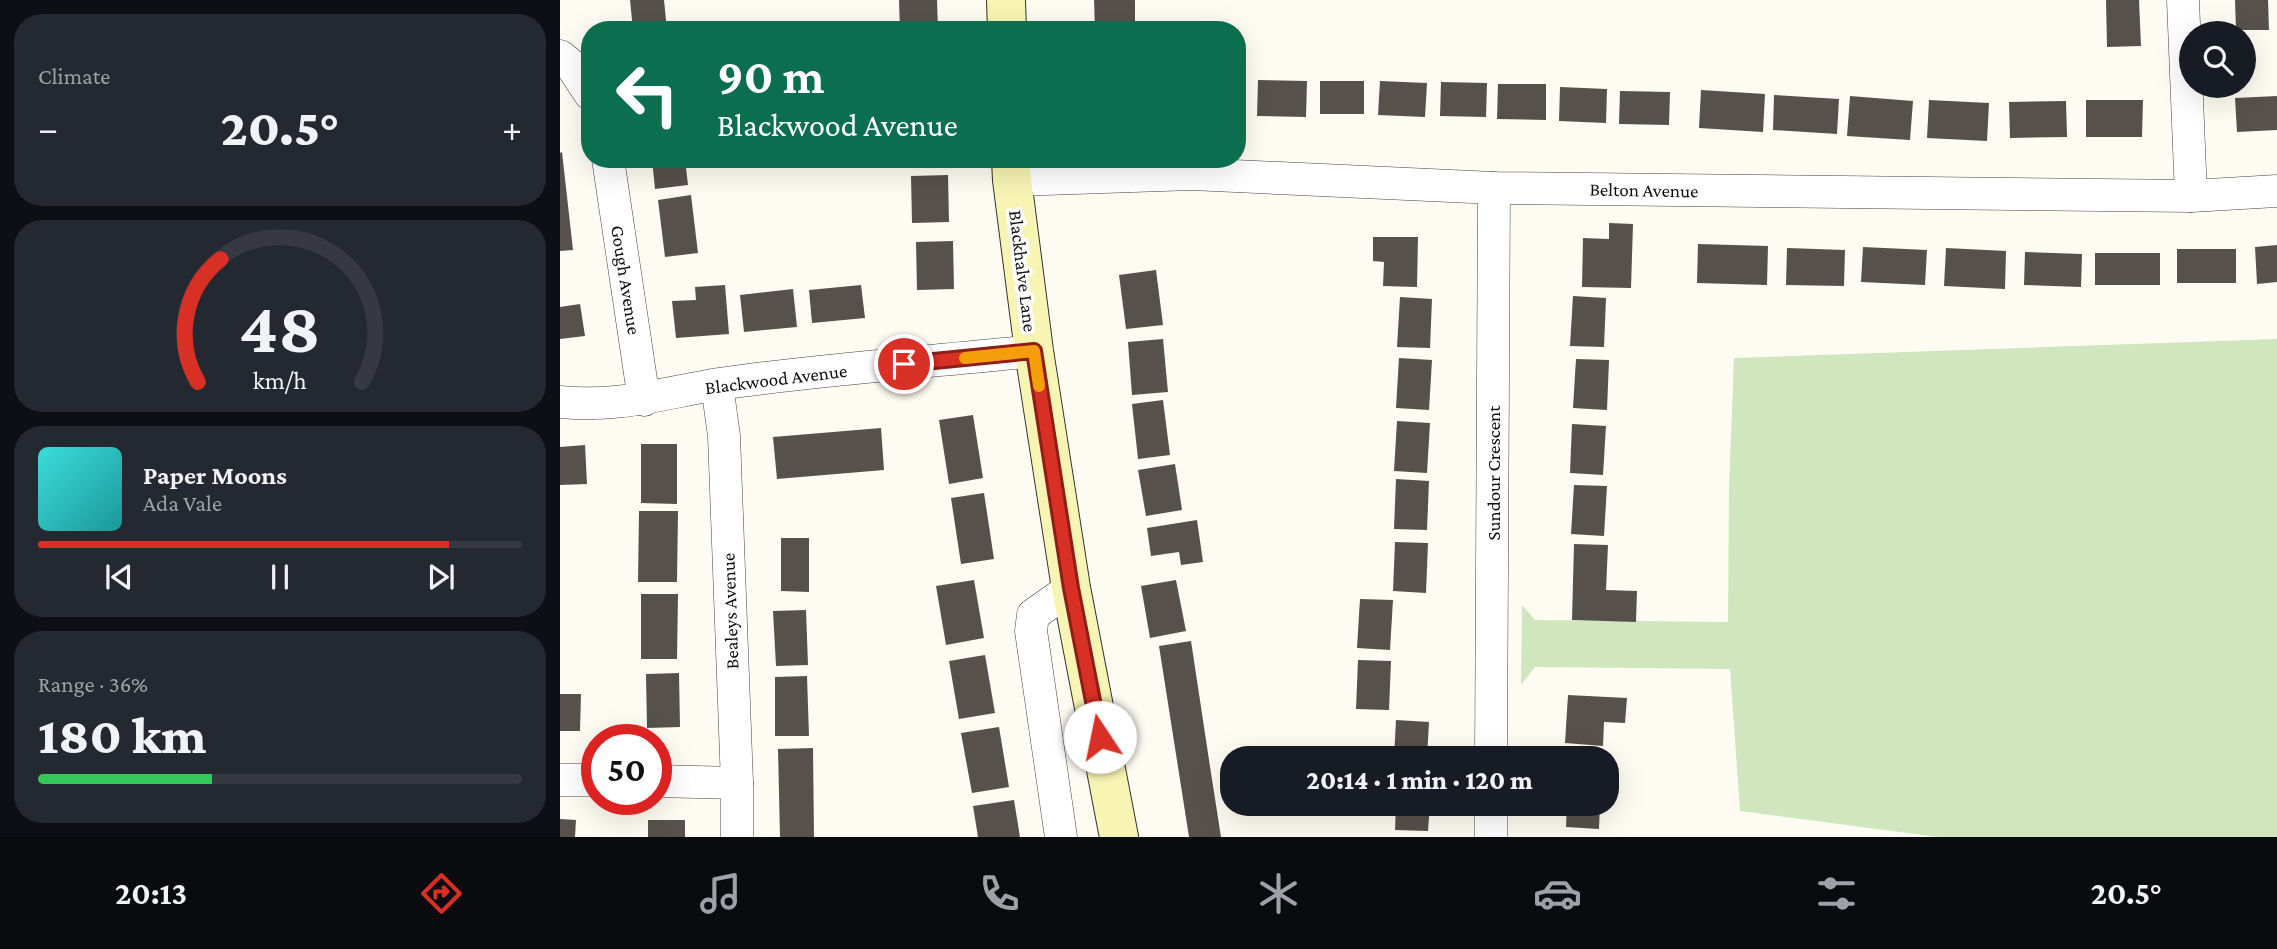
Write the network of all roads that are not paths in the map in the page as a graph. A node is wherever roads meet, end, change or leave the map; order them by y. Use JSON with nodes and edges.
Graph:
{"nodes":[{"id":1,"x":1006,"y":0,"type":"edge"},
{"id":2,"x":2183,"y":0,"type":"edge"},
{"id":3,"x":1007,"y":21,"type":"edge"},
{"id":4,"x":560,"y":56,"type":"edge"},
{"id":5,"x":581,"y":80,"type":"edge"},
{"id":6,"x":609,"y":168,"type":"edge"},
{"id":7,"x":1012,"y":170,"type":"edge"},
{"id":8,"x":1494,"y":188,"type":"junction"},
{"id":9,"x":2277,"y":191,"type":"edge"},
{"id":10,"x":2191,"y":196,"type":"junction"},
{"id":11,"x":1034,"y":351,"type":"junction"},
{"id":12,"x":717,"y":384,"type":"junction"},
{"id":13,"x":644,"y":400,"type":"junction"},
{"id":14,"x":560,"y":402,"type":"edge"},
{"id":15,"x":1071,"y":588,"type":"junction"},
{"id":16,"x":1491,"y":746,"type":"edge"},
{"id":17,"x":560,"y":780,"type":"edge"},
{"id":18,"x":581,"y":780,"type":"edge"},
{"id":19,"x":672,"y":781,"type":"edge"},
{"id":20,"x":737,"y":783,"type":"junction"},
{"id":21,"x":1491,"y":816,"type":"edge"},
{"id":22,"x":737,"y":837,"type":"edge"},
{"id":23,"x":1061,"y":837,"type":"edge"},
{"id":24,"x":1119,"y":837,"type":"edge"},
{"id":25,"x":1491,"y":837,"type":"edge"}],
"edges":[{"from":1,"to":3,"type":"main road"},
{"from":2,"to":10,"type":"street"},
{"from":4,"to":5,"type":"street"},
{"from":6,"to":13,"type":"street","name":"Gough Avenue"},
{"from":7,"to":8,"type":"street","name":"Belton Avenue"},
{"from":7,"to":11,"type":"main road","name":"Blackhalve Lane"},
{"from":8,"to":10,"type":"street","name":"Belton Avenue"},
{"from":8,"to":16,"type":"street","name":"Sundour Crescent"},
{"from":9,"to":10,"type":"street","name":"Belton Avenue"},
{"from":11,"to":12,"type":"street","name":"Blackwood Avenue"},
{"from":11,"to":15,"type":"main road","name":"Blackhalve Lane"},
{"from":12,"to":13,"type":"street","name":"Blackwood Avenue"},
{"from":12,"to":20,"type":"street","name":"Bealeys Avenue"},
{"from":13,"to":14,"type":"street","name":"Blackwood Avenue"},
{"from":15,"to":23,"type":"street"},
{"from":15,"to":24,"type":"main road","name":"Blackhalve Lane"},
{"from":17,"to":18,"type":"street"},
{"from":19,"to":20,"type":"street"},
{"from":20,"to":22,"type":"street","name":"Bealeys Avenue"},
{"from":21,"to":25,"type":"street"}]}
